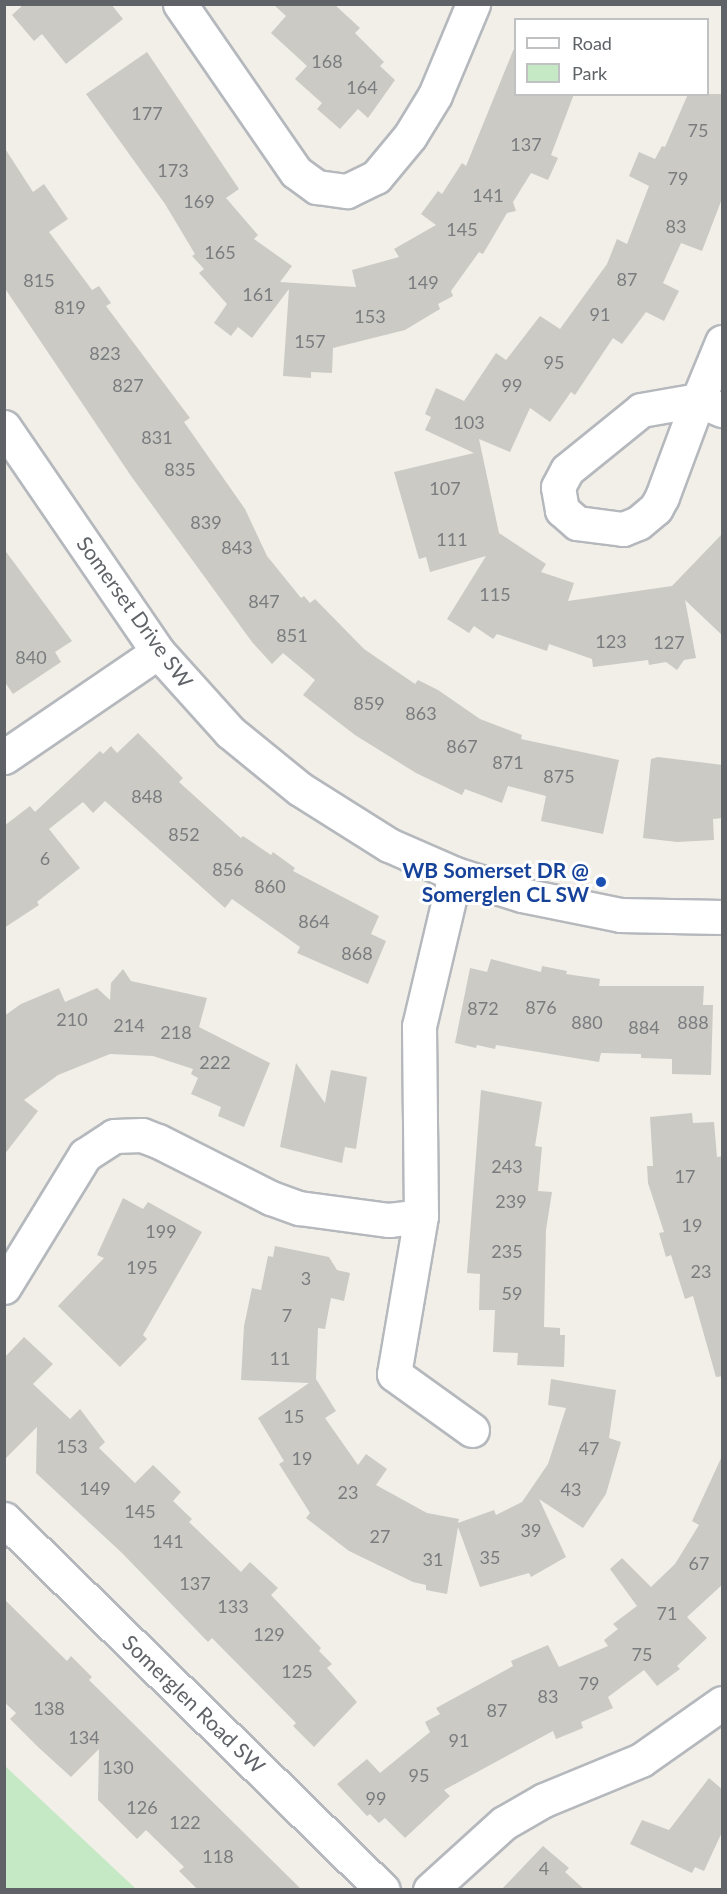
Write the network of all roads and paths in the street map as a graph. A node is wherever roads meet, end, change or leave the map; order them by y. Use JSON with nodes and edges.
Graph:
{"nodes":[{"id":1,"x":180,"y":4,"type":"edge"},
{"id":2,"x":473,"y":4,"type":"edge"},
{"id":3,"x":723,"y":342,"type":"edge"},
{"id":4,"x":710,"y":405,"type":"edge"},
{"id":5,"x":4,"y":428,"type":"edge"},
{"id":6,"x":158,"y":652,"type":"junction"},
{"id":7,"x":4,"y":758,"type":"edge"},
{"id":8,"x":455,"y":874,"type":"junction"},
{"id":9,"x":723,"y":917,"type":"edge"},
{"id":10,"x":421,"y":1216,"type":"junction"},
{"id":11,"x":4,"y":1287,"type":"edge"},
{"id":12,"x":472,"y":1430,"type":"dead end"},
{"id":13,"x":4,"y":1519,"type":"edge"},
{"id":14,"x":723,"y":1703,"type":"edge"},
{"id":15,"x":383,"y":1890,"type":"edge"},
{"id":16,"x":430,"y":1890,"type":"edge"}],
"edges":[{"from":1,"to":2,"type":"street"},
{"from":3,"to":4,"type":"street"},
{"from":4,"to":4,"type":"street"},
{"from":5,"to":6,"type":"street","name":"Somerset Drive SW"},
{"from":6,"to":7,"type":"street"},
{"from":6,"to":8,"type":"street","name":"Somerset Drive SW"},
{"from":8,"to":9,"type":"street","name":"Somerset Drive SW"},
{"from":8,"to":10,"type":"street"},
{"from":10,"to":11,"type":"street"},
{"from":10,"to":12,"type":"street"},
{"from":13,"to":15,"type":"street","name":"Somerglen Road SW"},
{"from":14,"to":16,"type":"street"}]}
